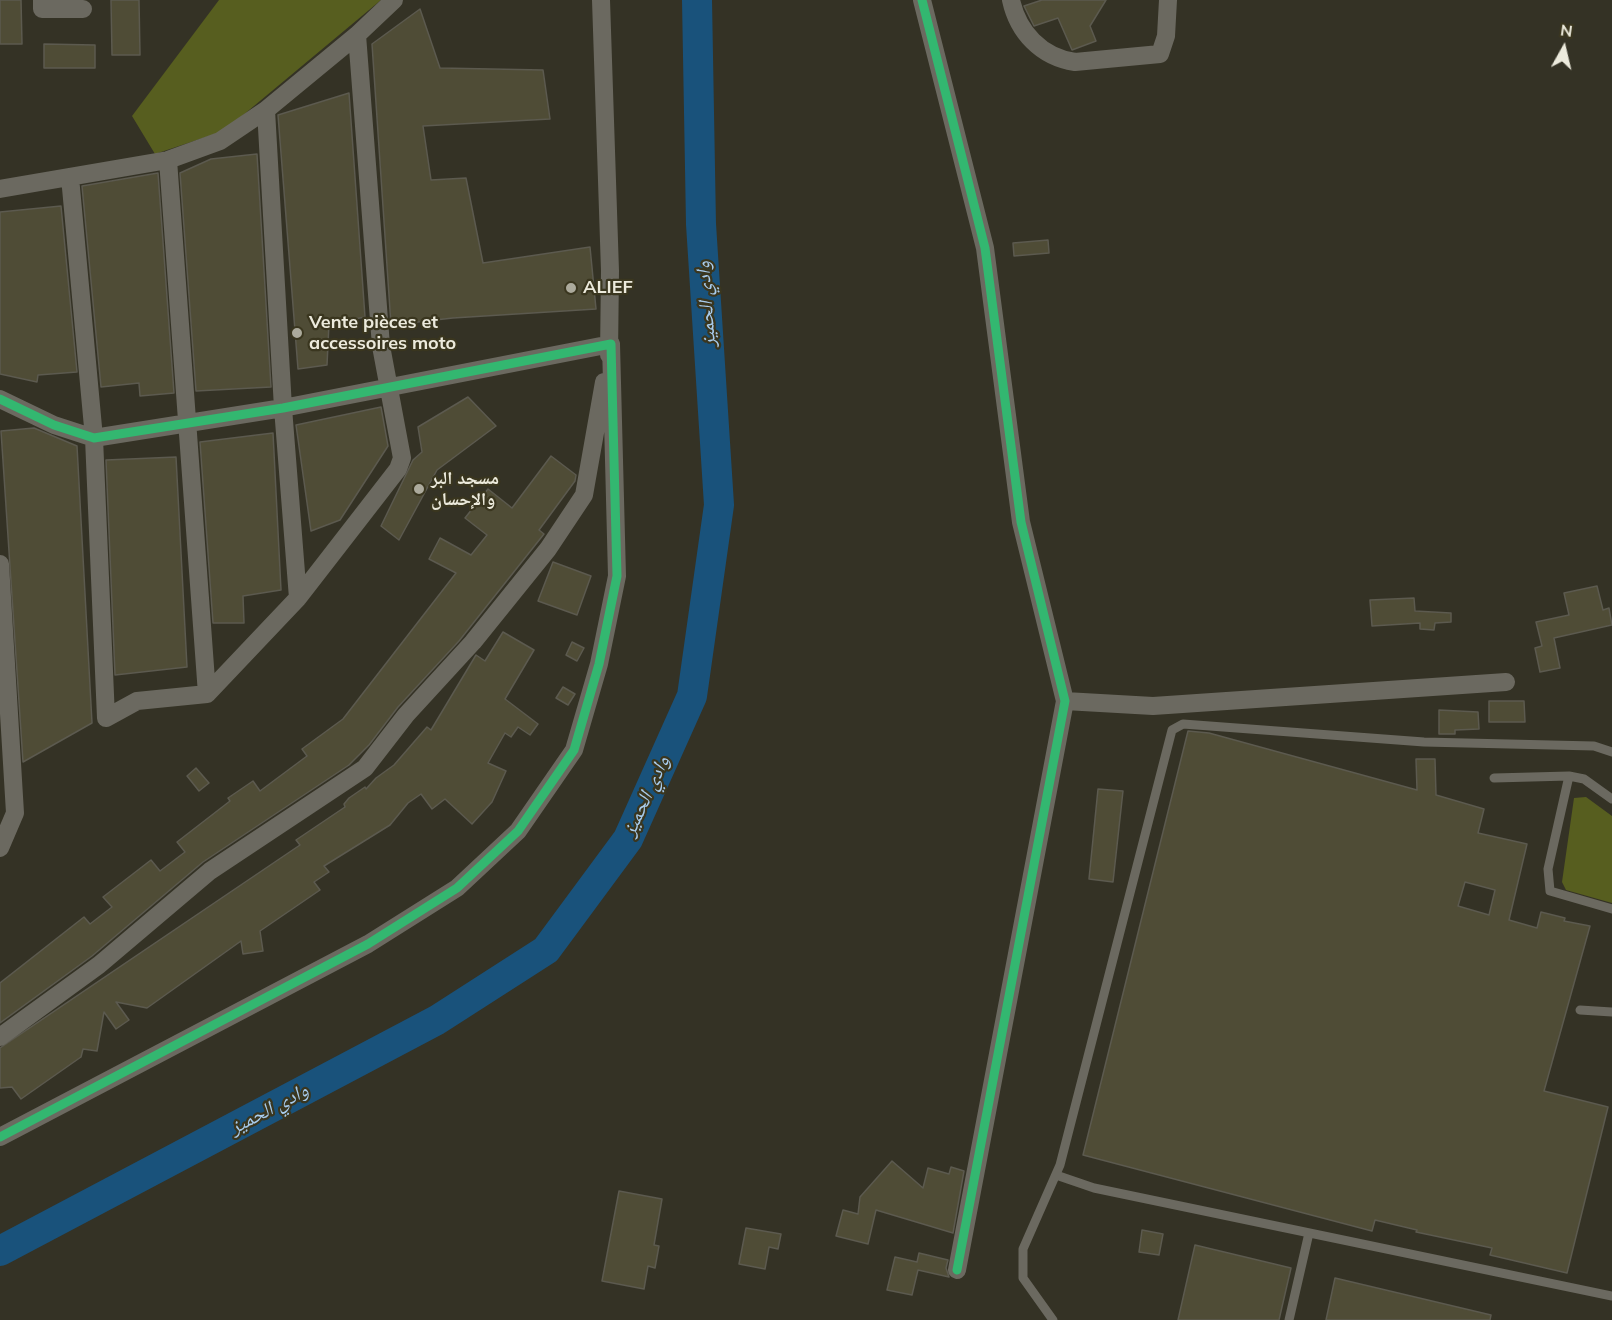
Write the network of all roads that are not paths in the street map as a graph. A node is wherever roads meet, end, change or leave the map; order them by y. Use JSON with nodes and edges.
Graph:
{"nodes":[{"id":1,"x":42,"y":0,"type":"edge"},
{"id":2,"x":394,"y":0,"type":"edge"},
{"id":3,"x":601,"y":0,"type":"edge"},
{"id":4,"x":922,"y":0,"type":"edge"},
{"id":5,"x":1011,"y":0,"type":"edge"},
{"id":6,"x":1168,"y":0,"type":"edge"},
{"id":7,"x":83,"y":9,"type":"dead end"},
{"id":8,"x":357,"y":35,"type":"junction"},
{"id":9,"x":266,"y":110,"type":"junction"},
{"id":10,"x":168,"y":160,"type":"junction"},
{"id":11,"x":70,"y":177,"type":"junction"},
{"id":12,"x":0,"y":189,"type":"edge"},
{"id":13,"x":610,"y":344,"type":"junction"},
{"id":14,"x":388,"y":387,"type":"junction"},
{"id":15,"x":0,"y":399,"type":"edge"},
{"id":16,"x":283,"y":408,"type":"junction"},
{"id":17,"x":187,"y":424,"type":"junction"},
{"id":18,"x":94,"y":438,"type":"junction"},
{"id":19,"x":0,"y":564,"type":"edge"},
{"id":20,"x":298,"y":598,"type":"junction"},
{"id":21,"x":1506,"y":682,"type":"dead end"},
{"id":22,"x":207,"y":694,"type":"junction"},
{"id":23,"x":1065,"y":701,"type":"junction"},
{"id":24,"x":1612,"y":752,"type":"edge"},
{"id":25,"x":1569,"y":776,"type":"junction"},
{"id":26,"x":1494,"y":778,"type":"dead end"},
{"id":27,"x":1612,"y":799,"type":"edge"},
{"id":28,"x":0,"y":848,"type":"edge"},
{"id":29,"x":1612,"y":909,"type":"edge"},
{"id":30,"x":1580,"y":1010,"type":"dead end"},
{"id":31,"x":1612,"y":1012,"type":"edge"},
{"id":32,"x":0,"y":1037,"type":"edge"},
{"id":33,"x":0,"y":1137,"type":"edge"},
{"id":34,"x":1056,"y":1175,"type":"junction"},
{"id":35,"x":1309,"y":1233,"type":"junction"},
{"id":36,"x":957,"y":1270,"type":"dead end"},
{"id":37,"x":1612,"y":1296,"type":"edge"},
{"id":38,"x":1053,"y":1320,"type":"edge"},
{"id":39,"x":1289,"y":1320,"type":"edge"}],
"edges":[{"from":1,"to":7,"type":"street"},
{"from":2,"to":8,"type":"street"},
{"from":3,"to":13,"type":"street"},
{"from":4,"to":23,"type":"street"},
{"from":5,"to":6,"type":"street"},
{"from":8,"to":9,"type":"street"},
{"from":8,"to":14,"type":"street"},
{"from":9,"to":10,"type":"street"},
{"from":9,"to":16,"type":"street"},
{"from":10,"to":11,"type":"street"},
{"from":10,"to":17,"type":"street"},
{"from":11,"to":12,"type":"street"},
{"from":11,"to":18,"type":"street"},
{"from":13,"to":14,"type":"street"},
{"from":13,"to":32,"type":"street"},
{"from":13,"to":33,"type":"street"},
{"from":14,"to":16,"type":"street"},
{"from":14,"to":20,"type":"street"},
{"from":15,"to":18,"type":"street"},
{"from":16,"to":17,"type":"street"},
{"from":16,"to":20,"type":"street"},
{"from":17,"to":18,"type":"street"},
{"from":17,"to":22,"type":"street"},
{"from":18,"to":22,"type":"street"},
{"from":19,"to":28,"type":"street"},
{"from":20,"to":22,"type":"street"},
{"from":21,"to":23,"type":"street"},
{"from":23,"to":36,"type":"street"},
{"from":24,"to":34,"type":"lane"},
{"from":25,"to":26,"type":"lane"},
{"from":25,"to":27,"type":"lane"},
{"from":25,"to":29,"type":"lane"},
{"from":30,"to":31,"type":"lane"},
{"from":34,"to":35,"type":"lane"},
{"from":34,"to":38,"type":"lane"},
{"from":35,"to":37,"type":"lane"},
{"from":35,"to":39,"type":"lane"}]}
